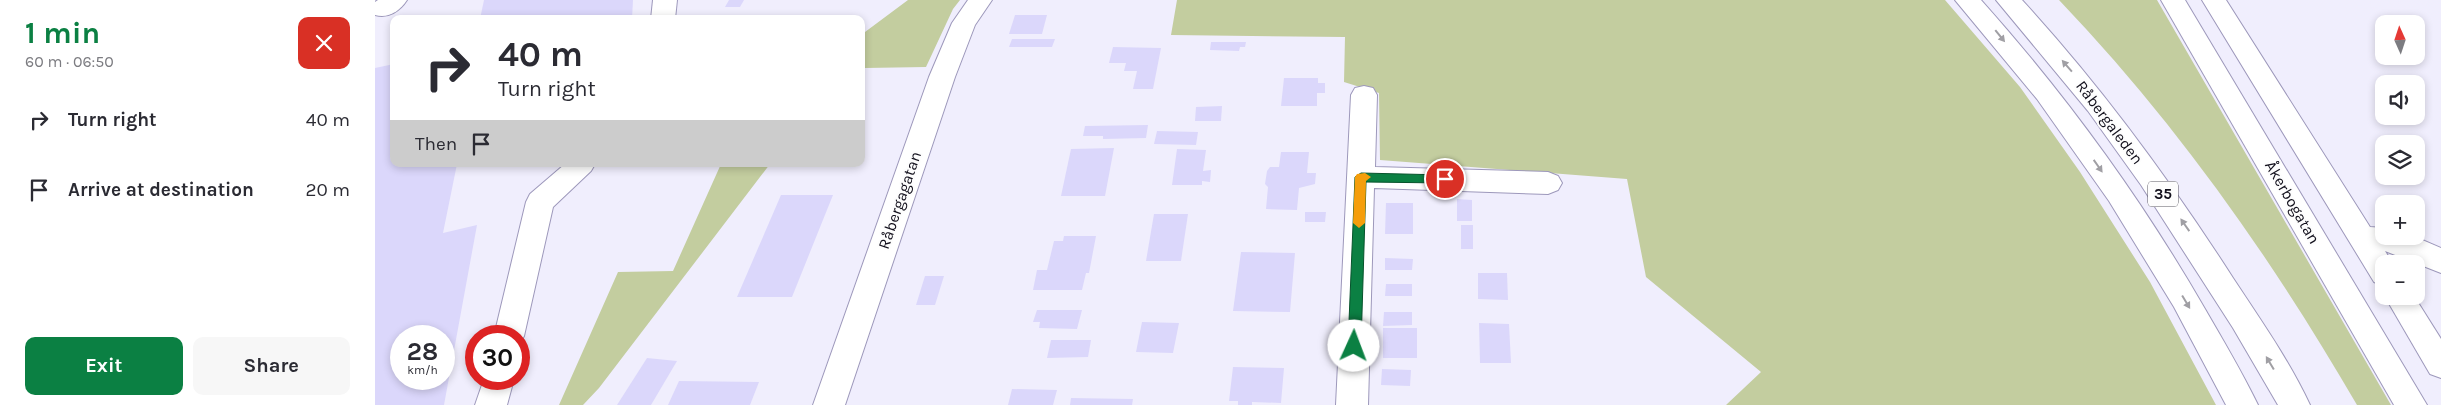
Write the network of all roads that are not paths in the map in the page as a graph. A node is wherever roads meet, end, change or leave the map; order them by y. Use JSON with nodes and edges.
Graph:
{"nodes":[{"id":1,"x":665,"y":0,"type":"edge"},
{"id":2,"x":980,"y":0,"type":"edge"},
{"id":3,"x":1967,"y":0,"type":"edge"},
{"id":4,"x":2008,"y":0,"type":"edge"},
{"id":5,"x":2173,"y":0,"type":"edge"},
{"id":6,"x":2214,"y":0,"type":"edge"},
{"id":7,"x":663,"y":15,"type":"edge"},
{"id":8,"x":1364,"y":95,"type":"dead end"},
{"id":9,"x":579,"y":167,"type":"edge"},
{"id":10,"x":1361,"y":177,"type":"junction"},
{"id":11,"x":1548,"y":183,"type":"dead end"},
{"id":12,"x":2361,"y":238,"type":"junction"},
{"id":13,"x":2375,"y":260,"type":"edge"},
{"id":14,"x":2441,"y":261,"type":"edge"},
{"id":15,"x":2404,"y":305,"type":"edge"},
{"id":16,"x":512,"y":325,"type":"edge"},
{"id":17,"x":2441,"y":365,"type":"edge"},
{"id":18,"x":496,"y":390,"type":"edge"},
{"id":19,"x":491,"y":405,"type":"edge"},
{"id":20,"x":829,"y":405,"type":"edge"},
{"id":21,"x":1352,"y":405,"type":"edge"},
{"id":22,"x":2242,"y":405,"type":"edge"},
{"id":23,"x":2295,"y":405,"type":"edge"},
{"id":24,"x":2411,"y":405,"type":"edge"}],
"edges":[{"from":1,"to":7,"type":"street"},
{"from":2,"to":20,"type":"street","name":"Råbergagatan"},
{"from":3,"to":22,"type":"street","number":"35","one_way":true},
{"from":23,"to":4,"type":"street","name":"Råbergaleden","number":"35","one_way":true},
{"from":5,"to":24,"type":"street","name":"Åkerbogatan"},
{"from":6,"to":12,"type":"street"},
{"from":8,"to":10,"type":"street"},
{"from":9,"to":16,"type":"street"},
{"from":10,"to":11,"type":"street"},
{"from":10,"to":21,"type":"street"},
{"from":12,"to":13,"type":"street"},
{"from":12,"to":14,"type":"street"},
{"from":15,"to":17,"type":"street"},
{"from":18,"to":19,"type":"street"}]}
